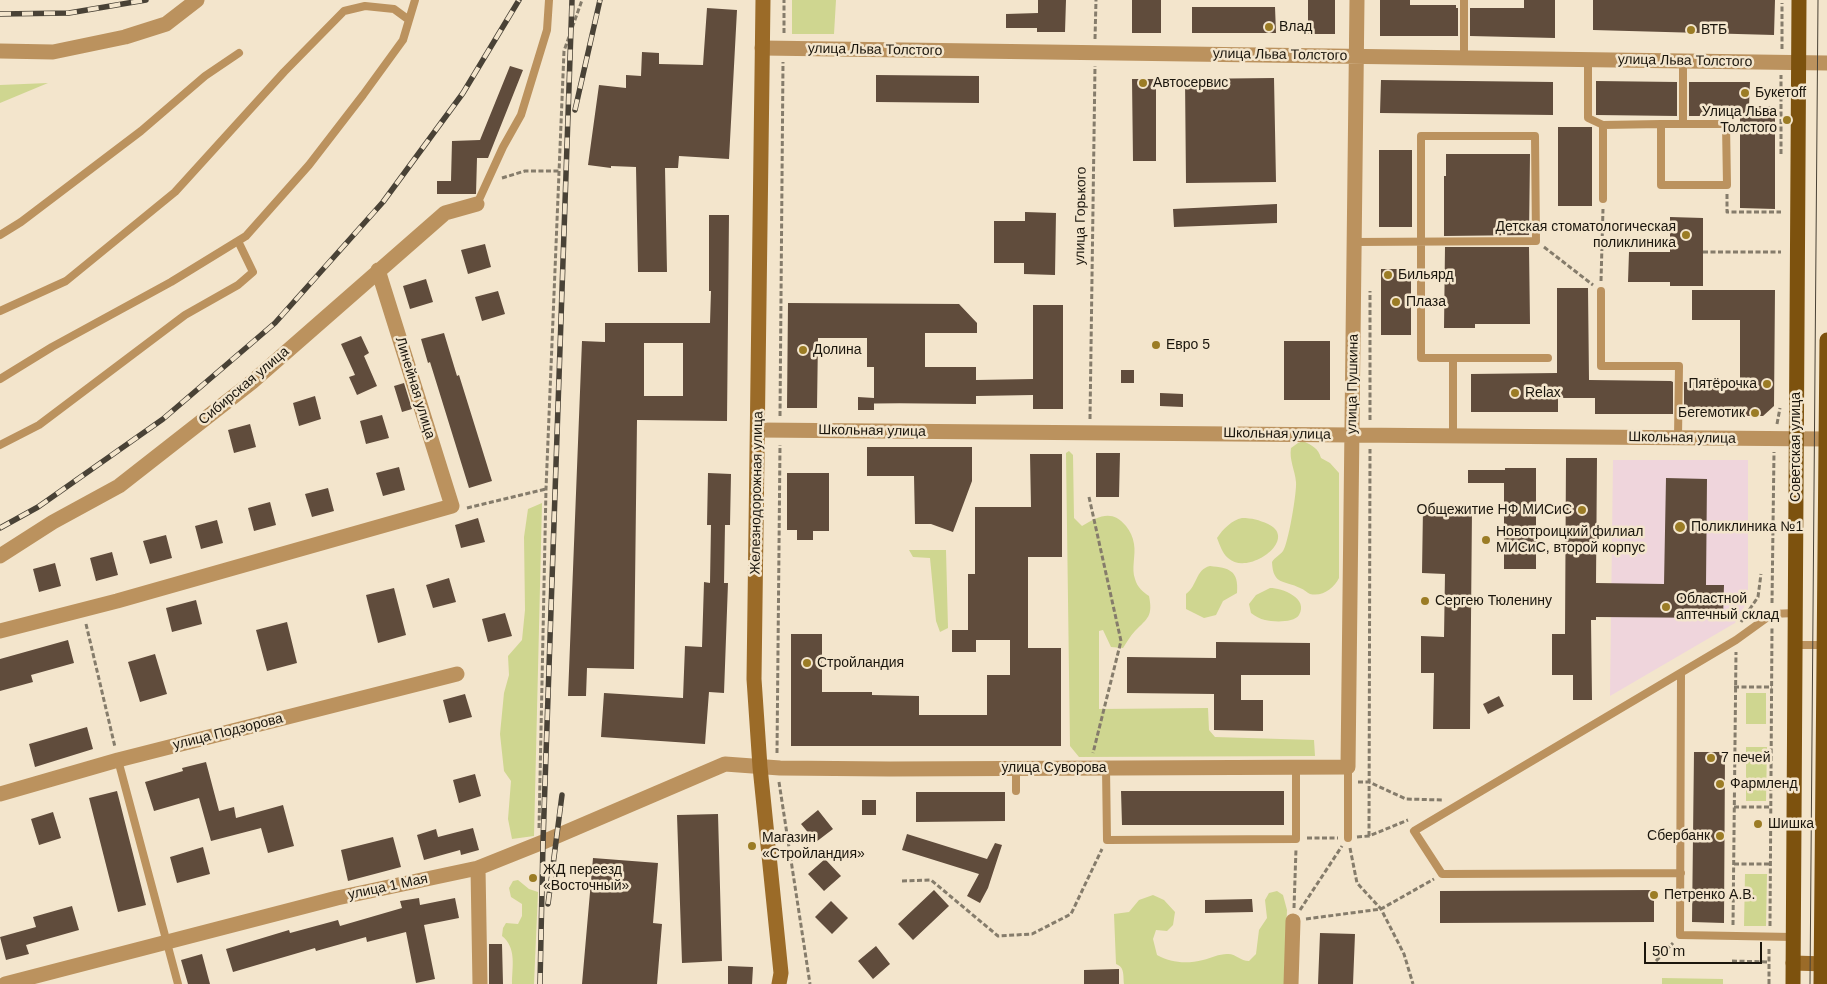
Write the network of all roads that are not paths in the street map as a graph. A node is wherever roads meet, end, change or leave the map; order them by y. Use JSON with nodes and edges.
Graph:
{"nodes":[{"id":1,"x":197,"y":0,"type":"edge"},
{"id":2,"x":415,"y":0,"type":"edge"},
{"id":3,"x":549,"y":0,"type":"edge"},
{"id":4,"x":763,"y":0,"type":"edge"},
{"id":5,"x":1357,"y":0,"type":"edge"},
{"id":6,"x":1464,"y":0,"type":"edge"},
{"id":7,"x":1799,"y":0,"type":"edge"},
{"id":8,"x":409,"y":20,"type":"junction"},
{"id":9,"x":762,"y":48,"type":"junction"},
{"id":10,"x":0,"y":51,"type":"edge"},
{"id":11,"x":239,"y":53,"type":"dead end"},
{"id":12,"x":1357,"y":56,"type":"junction"},
{"id":13,"x":1464,"y":58,"type":"junction"},
{"id":14,"x":1588,"y":59,"type":"junction"},
{"id":15,"x":1683,"y":61,"type":"junction"},
{"id":16,"x":1798,"y":62,"type":"junction"},
{"id":17,"x":1827,"y":63,"type":"edge"},
{"id":18,"x":1662,"y":124,"type":"junction"},
{"id":19,"x":1684,"y":124,"type":"junction"},
{"id":20,"x":1603,"y":125,"type":"junction"},
{"id":21,"x":1603,"y":199,"type":"road end"},
{"id":22,"x":477,"y":204,"type":"joint"},
{"id":23,"x":0,"y":235,"type":"edge"},
{"id":24,"x":238,"y":241,"type":"junction"},
{"id":25,"x":1422,"y":241,"type":"junction"},
{"id":26,"x":1354,"y":242,"type":"junction"},
{"id":27,"x":378,"y":270,"type":"junction"},
{"id":28,"x":1601,"y":291,"type":"road end"},
{"id":29,"x":0,"y":311,"type":"edge"},
{"id":30,"x":1827,"y":340,"type":"edge"},
{"id":31,"x":1454,"y":358,"type":"junction"},
{"id":32,"x":1548,"y":358,"type":"dead end"},
{"id":33,"x":0,"y":379,"type":"edge"},
{"id":34,"x":758,"y":430,"type":"junction"},
{"id":35,"x":1352,"y":435,"type":"junction"},
{"id":36,"x":1453,"y":436,"type":"junction"},
{"id":37,"x":1678,"y":438,"type":"junction"},
{"id":38,"x":1796,"y":439,"type":"junction"},
{"id":39,"x":1826,"y":439,"type":"edge"},
{"id":40,"x":0,"y":445,"type":"edge"},
{"id":41,"x":1827,"y":445,"type":"edge"},
{"id":42,"x":0,"y":556,"type":"edge"},
{"id":43,"x":1795,"y":613,"type":"junction"},
{"id":44,"x":0,"y":631,"type":"edge"},
{"id":45,"x":1795,"y":645,"type":"junction"},
{"id":46,"x":1824,"y":645,"type":"junction"},
{"id":47,"x":1681,"y":673,"type":"junction"},
{"id":48,"x":457,"y":674,"type":"dead end"},
{"id":49,"x":118,"y":760,"type":"junction"},
{"id":50,"x":1296,"y":767,"type":"junction"},
{"id":51,"x":1106,"y":768,"type":"junction"},
{"id":52,"x":1016,"y":769,"type":"junction"},
{"id":53,"x":760,"y":774,"type":"junction"},
{"id":54,"x":1348,"y":774,"type":"junction"},
{"id":55,"x":1016,"y":792,"type":"dead end"},
{"id":56,"x":0,"y":794,"type":"edge"},
{"id":57,"x":1348,"y":838,"type":"road end"},
{"id":58,"x":478,"y":868,"type":"junction"},
{"id":59,"x":1680,"y":873,"type":"junction"},
{"id":60,"x":1293,"y":921,"type":"road end"},
{"id":61,"x":1793,"y":937,"type":"junction"},
{"id":62,"x":166,"y":942,"type":"junction"},
{"id":63,"x":1793,"y":963,"type":"junction"},
{"id":64,"x":1824,"y":963,"type":"edge"},
{"id":65,"x":781,"y":980,"type":"edge"},
{"id":66,"x":5,"y":984,"type":"edge"},
{"id":67,"x":178,"y":984,"type":"edge"},
{"id":68,"x":480,"y":984,"type":"edge"},
{"id":69,"x":1291,"y":984,"type":"edge"},
{"id":70,"x":1793,"y":984,"type":"edge"},
{"id":71,"x":1821,"y":984,"type":"edge"}],
"edges":[{"from":1,"to":10,"type":"street"},
{"from":2,"to":8,"type":"lane"},
{"from":3,"to":22,"type":"lane"},
{"from":4,"to":9,"type":"main road","name":"Железнодорожная улица"},
{"from":5,"to":12,"type":"street","name":"улица Пушкина"},
{"from":6,"to":13,"type":"lane"},
{"from":7,"to":16,"type":"main road","name":"Советская улица"},
{"from":8,"to":24,"type":"lane"},
{"from":8,"to":29,"type":"lane"},
{"from":9,"to":12,"type":"street","name":"улица Льва Толстого"},
{"from":9,"to":34,"type":"main road","name":"Железнодорожная улица"},
{"from":11,"to":23,"type":"lane"},
{"from":12,"to":13,"type":"street","name":"улица Льва Толстого"},
{"from":12,"to":26,"type":"street","name":"улица Пушкина"},
{"from":13,"to":14,"type":"street","name":"улица Льва Толстого"},
{"from":14,"to":15,"type":"street","name":"улица Льва Толстого"},
{"from":14,"to":20,"type":"lane"},
{"from":15,"to":16,"type":"street","name":"улица Льва Толстого"},
{"from":15,"to":19,"type":"lane"},
{"from":16,"to":17,"type":"street","name":"улица Льва Толстого"},
{"from":16,"to":38,"type":"main road","name":"Советская улица"},
{"from":18,"to":19,"type":"lane"},
{"from":18,"to":19,"type":"lane"},
{"from":18,"to":20,"type":"lane"},
{"from":20,"to":21,"type":"lane"},
{"from":22,"to":27,"type":"street","name":"Сибирская улица"},
{"from":24,"to":33,"type":"lane"},
{"from":24,"to":40,"type":"lane"},
{"from":25,"to":25,"type":"lane"},
{"from":25,"to":26,"type":"lane"},
{"from":25,"to":31,"type":"lane"},
{"from":26,"to":35,"type":"street","name":"улица Пушкина"},
{"from":27,"to":42,"type":"street","name":"Сибирская улица"},
{"from":27,"to":44,"type":"street","name":"Линейная улица"},
{"from":28,"to":37,"type":"lane"},
{"from":30,"to":39,"type":"main road"},
{"from":31,"to":32,"type":"lane"},
{"from":31,"to":36,"type":"lane"},
{"from":34,"to":35,"type":"street","name":"Школьная улица"},
{"from":34,"to":53,"type":"main road","name":"Железнодорожная улица"},
{"from":35,"to":36,"type":"street","name":"Школьная улица"},
{"from":35,"to":54,"type":"street","name":"улица Пушкина"},
{"from":36,"to":37,"type":"street","name":"Школьная улица"},
{"from":37,"to":38,"type":"street","name":"Школьная улица"},
{"from":38,"to":39,"type":"street","name":"Школьная улица"},
{"from":38,"to":43,"type":"main road","name":"Советская улица"},
{"from":39,"to":41,"type":"main road"},
{"from":41,"to":46,"type":"main road"},
{"from":43,"to":45,"type":"main road","name":"Советская улица"},
{"from":43,"to":47,"type":"lane"},
{"from":45,"to":46,"type":"lane"},
{"from":45,"to":61,"type":"main road","name":"Советская улица"},
{"from":46,"to":64,"type":"main road"},
{"from":47,"to":59,"type":"lane"},
{"from":47,"to":59,"type":"lane"},
{"from":48,"to":49,"type":"street","name":"улица Подзорова"},
{"from":49,"to":56,"type":"street","name":"улица Подзорова"},
{"from":49,"to":62,"type":"lane"},
{"from":50,"to":51,"type":"street","name":"улица Суворова"},
{"from":50,"to":51,"type":"lane"},
{"from":50,"to":54,"type":"street","name":"улица Суворова"},
{"from":51,"to":52,"type":"street","name":"улица Суворова"},
{"from":52,"to":53,"type":"street","name":"улица Суворова"},
{"from":52,"to":55,"type":"lane"},
{"from":53,"to":58,"type":"street","name":"улица 1 Мая"},
{"from":53,"to":65,"type":"main road","name":"Железнодорожная улица"},
{"from":54,"to":57,"type":"lane"},
{"from":58,"to":62,"type":"street","name":"улица 1 Мая"},
{"from":58,"to":68,"type":"street"},
{"from":59,"to":61,"type":"lane"},
{"from":60,"to":69,"type":"street"},
{"from":61,"to":63,"type":"main road","name":"Советская улица"},
{"from":62,"to":66,"type":"street","name":"улица 1 Мая"},
{"from":62,"to":67,"type":"lane"},
{"from":63,"to":64,"type":"main road"},
{"from":63,"to":70,"type":"main road","name":"Советская улица"},
{"from":64,"to":71,"type":"main road"}]}
